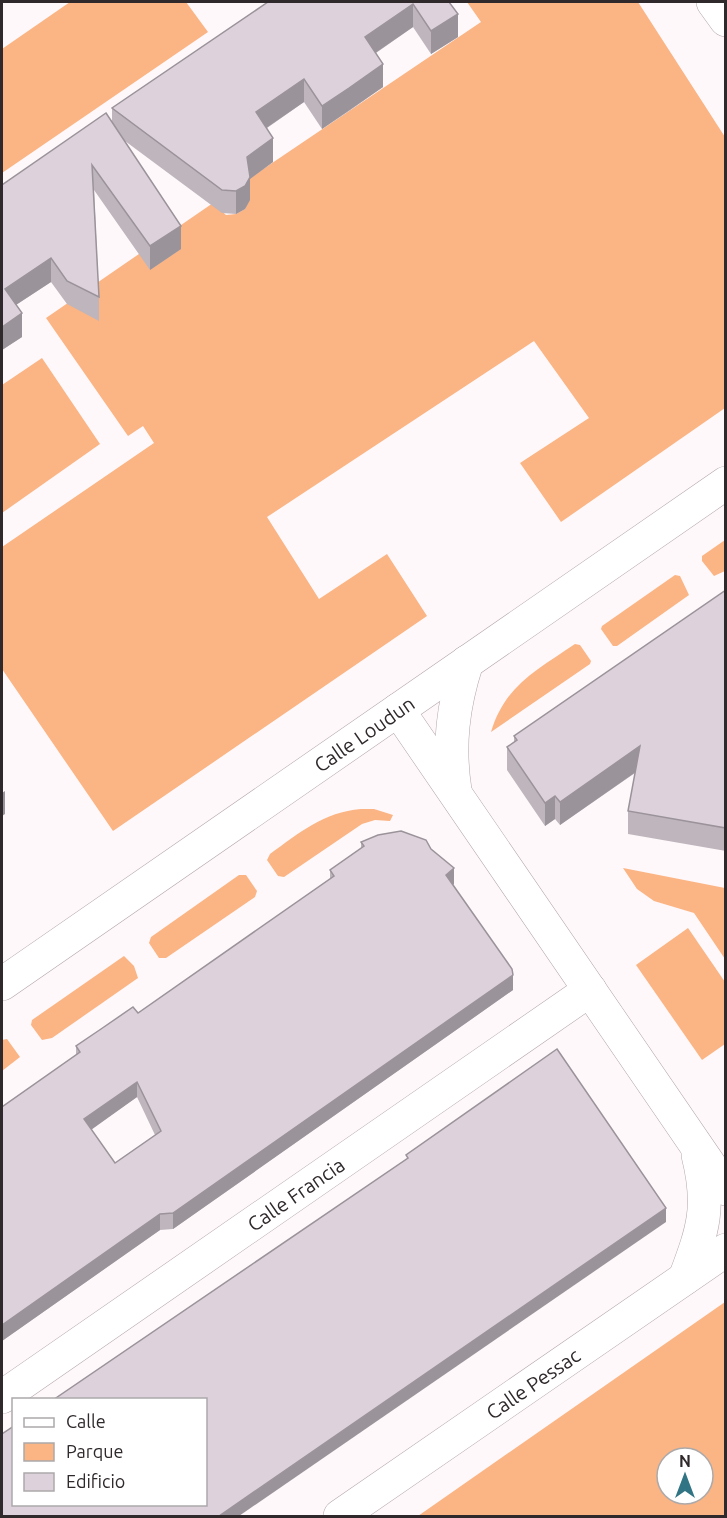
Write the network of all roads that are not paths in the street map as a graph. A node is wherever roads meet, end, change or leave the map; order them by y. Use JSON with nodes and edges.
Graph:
{"nodes":[{"id":1,"x":713,"y":2,"type":"edge"},
{"id":2,"x":726,"y":20,"type":"edge"},
{"id":3,"x":726,"y":483,"type":"edge"},
{"id":4,"x":467,"y":662,"type":"junction"},
{"id":5,"x":398,"y":710,"type":"junction"},
{"id":6,"x":455,"y":792,"type":"junction"},
{"id":7,"x":2,"y":984,"type":"edge"},
{"id":8,"x":590,"y":990,"type":"junction"},
{"id":9,"x":695,"y":1145,"type":"junction"},
{"id":10,"x":726,"y":1190,"type":"edge"},
{"id":11,"x":726,"y":1250,"type":"edge"},
{"id":12,"x":685,"y":1278,"type":"junction"},
{"id":13,"x":2,"y":1397,"type":"edge"},
{"id":14,"x":340,"y":1516,"type":"edge"}],
"edges":[{"from":1,"to":2,"type":"street"},
{"from":3,"to":4,"type":"street","name":"Calle Loudun"},
{"from":4,"to":5,"type":"street","name":"Calle Loudun"},
{"from":4,"to":6,"type":"street"},
{"from":5,"to":6,"type":"street"},
{"from":5,"to":7,"type":"street","name":"Calle Loudun"},
{"from":6,"to":8,"type":"street"},
{"from":8,"to":9,"type":"street"},
{"from":8,"to":13,"type":"street","name":"Calle Francia"},
{"from":9,"to":10,"type":"street"},
{"from":9,"to":12,"type":"street"},
{"from":11,"to":12,"type":"street","name":"Calle Pessac"},
{"from":12,"to":14,"type":"street","name":"Calle Pessac"}]}
